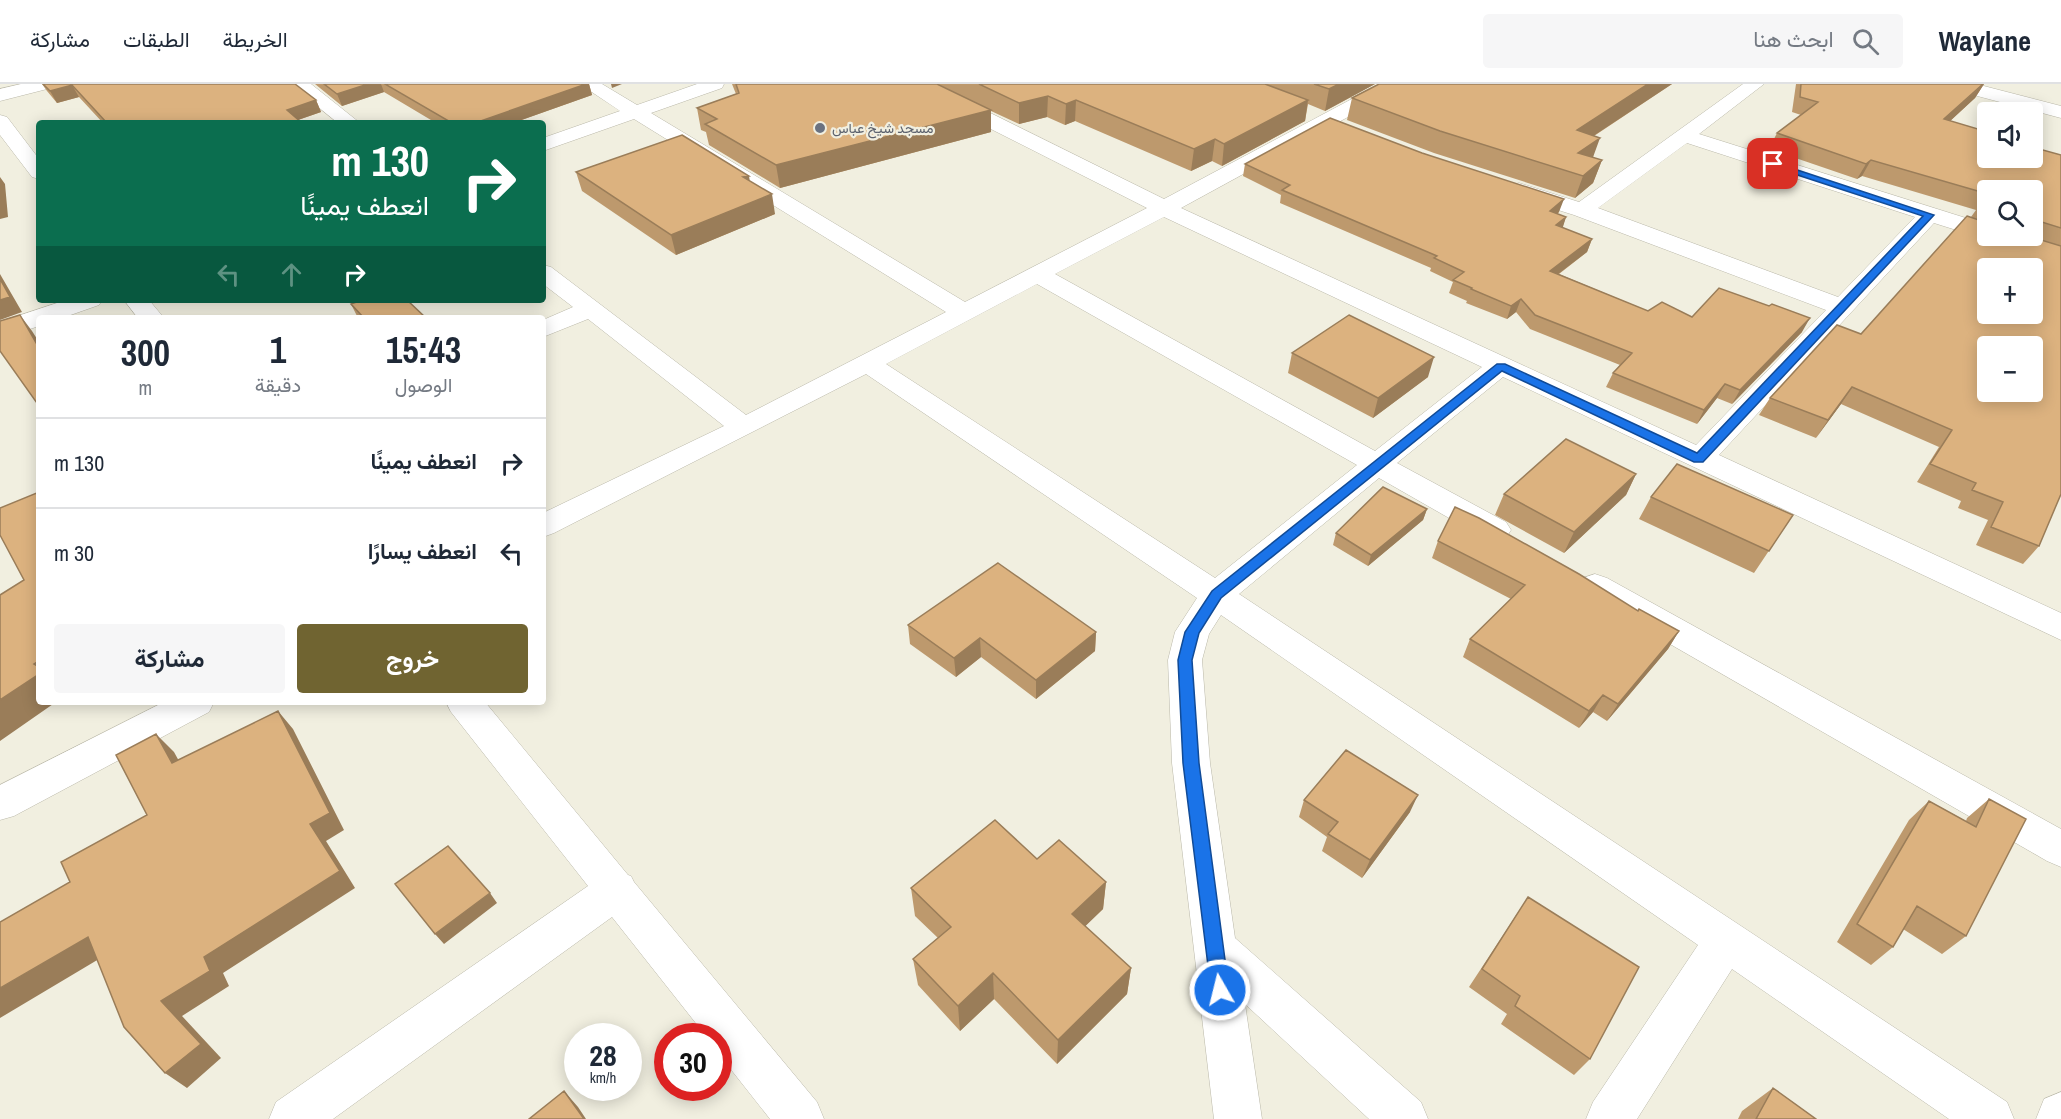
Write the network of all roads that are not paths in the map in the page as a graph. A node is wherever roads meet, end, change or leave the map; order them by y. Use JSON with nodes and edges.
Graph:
{"nodes":[{"id":1,"x":44,"y":84,"type":"edge"},
{"id":2,"x":299,"y":84,"type":"edge"},
{"id":3,"x":589,"y":84,"type":"edge"},
{"id":4,"x":715,"y":84,"type":"edge"},
{"id":5,"x":917,"y":84,"type":"edge"},
{"id":6,"x":1394,"y":84,"type":"edge"},
{"id":7,"x":1755,"y":84,"type":"edge"},
{"id":8,"x":1954,"y":84,"type":"edge"},
{"id":9,"x":0,"y":95,"type":"edge"},
{"id":10,"x":636,"y":112,"type":"junction"},
{"id":11,"x":1305,"y":112,"type":"edge"},
{"id":12,"x":2061,"y":112,"type":"edge"},
{"id":13,"x":346,"y":120,"type":"edge"},
{"id":14,"x":1326,"y":120,"type":"junction"},
{"id":15,"x":0,"y":121,"type":"edge"},
{"id":16,"x":1348,"y":129,"type":"edge"},
{"id":17,"x":1684,"y":136,"type":"junction"},
{"id":18,"x":546,"y":144,"type":"edge"},
{"id":19,"x":36,"y":169,"type":"edge"},
{"id":20,"x":1500,"y":184,"type":"edge"},
{"id":21,"x":1164,"y":208,"type":"junction"},
{"id":22,"x":1581,"y":210,"type":"junction"},
{"id":23,"x":1929,"y":215,"type":"junction"},
{"id":24,"x":1977,"y":230,"type":"edge"},
{"id":25,"x":546,"y":274,"type":"edge"},
{"id":26,"x":1037,"y":274,"type":"junction"},
{"id":27,"x":81,"y":303,"type":"edge"},
{"id":28,"x":138,"y":303,"type":"edge"},
{"id":29,"x":1842,"y":307,"type":"junction"},
{"id":30,"x":591,"y":309,"type":"junction"},
{"id":31,"x":964,"y":312,"type":"junction"},
{"id":32,"x":46,"y":315,"type":"edge"},
{"id":33,"x":148,"y":315,"type":"edge"},
{"id":34,"x":36,"y":319,"type":"edge"},
{"id":35,"x":546,"y":328,"type":"edge"},
{"id":36,"x":0,"y":331,"type":"edge"},
{"id":37,"x":867,"y":363,"type":"junction"},
{"id":38,"x":1501,"y":366,"type":"junction"},
{"id":39,"x":744,"y":427,"type":"junction"},
{"id":40,"x":1699,"y":459,"type":"junction"},
{"id":41,"x":1379,"y":465,"type":"junction"},
{"id":42,"x":546,"y":525,"type":"edge"},
{"id":43,"x":1524,"y":546,"type":"edge"},
{"id":44,"x":1565,"y":569,"type":"edge"},
{"id":45,"x":1216,"y":595,"type":"junction"},
{"id":46,"x":2061,"y":627,"type":"edge"},
{"id":47,"x":190,"y":705,"type":"edge"},
{"id":48,"x":466,"y":705,"type":"edge"},
{"id":49,"x":0,"y":804,"type":"edge"},
{"id":50,"x":2061,"y":849,"type":"edge"},
{"id":51,"x":616,"y":889,"type":"junction"},
{"id":52,"x":1726,"y":940,"type":"junction"},
{"id":53,"x":1214,"y":947,"type":"junction"},
{"id":54,"x":292,"y":1119,"type":"edge"},
{"id":55,"x":800,"y":1119,"type":"edge"},
{"id":56,"x":1238,"y":1119,"type":"edge"},
{"id":57,"x":1404,"y":1119,"type":"edge"},
{"id":58,"x":1610,"y":1119,"type":"edge"},
{"id":59,"x":1990,"y":1119,"type":"edge"}],
"edges":[{"from":1,"to":9,"type":"street"},
{"from":2,"to":13,"type":"street"},
{"from":3,"to":10,"type":"street"},
{"from":4,"to":10,"type":"street"},
{"from":5,"to":21,"type":"street"},
{"from":6,"to":14,"type":"street"},
{"from":7,"to":17,"type":"street"},
{"from":8,"to":12,"type":"street"},
{"from":10,"to":18,"type":"street"},
{"from":10,"to":31,"type":"street"},
{"from":11,"to":14,"type":"street"},
{"from":14,"to":16,"type":"street"},
{"from":14,"to":21,"type":"street"},
{"from":15,"to":19,"type":"street"},
{"from":17,"to":22,"type":"street"},
{"from":17,"to":23,"type":"street"},
{"from":20,"to":22,"type":"street"},
{"from":21,"to":26,"type":"street"},
{"from":21,"to":38,"type":"street"},
{"from":22,"to":29,"type":"street"},
{"from":23,"to":24,"type":"street"},
{"from":23,"to":29,"type":"street"},
{"from":25,"to":30,"type":"street"},
{"from":26,"to":31,"type":"street"},
{"from":26,"to":41,"type":"street"},
{"from":27,"to":32,"type":"street"},
{"from":28,"to":33,"type":"street"},
{"from":29,"to":40,"type":"street"},
{"from":30,"to":35,"type":"street"},
{"from":30,"to":39,"type":"street"},
{"from":31,"to":37,"type":"street"},
{"from":34,"to":36,"type":"street"},
{"from":37,"to":39,"type":"street"},
{"from":37,"to":45,"type":"street"},
{"from":38,"to":40,"type":"street"},
{"from":38,"to":41,"type":"street"},
{"from":39,"to":42,"type":"street"},
{"from":40,"to":46,"type":"street"},
{"from":41,"to":43,"type":"street"},
{"from":41,"to":45,"type":"street"},
{"from":44,"to":50,"type":"street"},
{"from":45,"to":52,"type":"street"},
{"from":45,"to":53,"type":"street"},
{"from":47,"to":49,"type":"street"},
{"from":48,"to":51,"type":"street"},
{"from":51,"to":54,"type":"street"},
{"from":51,"to":55,"type":"street"},
{"from":52,"to":58,"type":"street"},
{"from":52,"to":59,"type":"street"},
{"from":53,"to":56,"type":"street"},
{"from":53,"to":57,"type":"street"}]}
